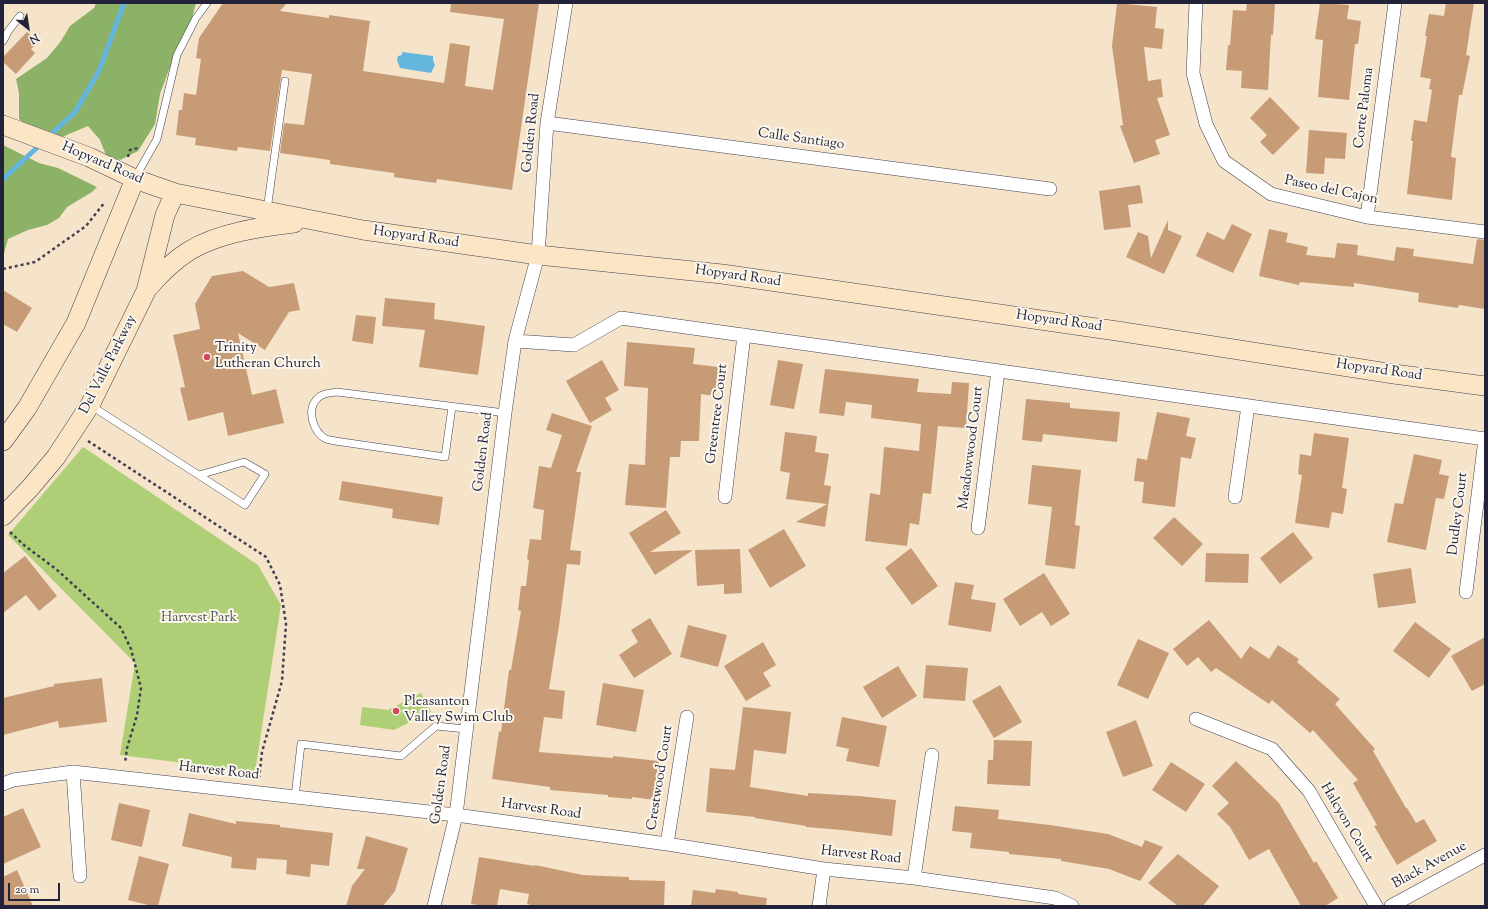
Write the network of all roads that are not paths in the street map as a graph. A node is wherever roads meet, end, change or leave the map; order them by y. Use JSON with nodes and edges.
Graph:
{"nodes":[{"id":1,"x":207,"y":3,"type":"edge"},
{"id":2,"x":566,"y":3,"type":"edge"},
{"id":3,"x":1196,"y":3,"type":"edge"},
{"id":4,"x":1395,"y":3,"type":"edge"},
{"id":5,"x":20,"y":16,"type":"dead end"},
{"id":6,"x":3,"y":41,"type":"edge"},
{"id":7,"x":285,"y":81,"type":"dead end"},
{"id":8,"x":547,"y":123,"type":"junction"},
{"id":9,"x":3,"y":125,"type":"edge"},
{"id":10,"x":135,"y":179,"type":"junction"},
{"id":11,"x":1050,"y":189,"type":"dead end"},
{"id":12,"x":175,"y":193,"type":"junction"},
{"id":13,"x":266,"y":212,"type":"junction"},
{"id":14,"x":1367,"y":217,"type":"junction"},
{"id":15,"x":313,"y":221,"type":"junction"},
{"id":16,"x":1485,"y":232,"type":"edge"},
{"id":17,"x":538,"y":255,"type":"junction"},
{"id":18,"x":146,"y":291,"type":"junction"},
{"id":19,"x":744,"y":335,"type":"junction"},
{"id":20,"x":515,"y":341,"type":"junction"},
{"id":21,"x":998,"y":371,"type":"junction"},
{"id":22,"x":1485,"y":386,"type":"edge"},
{"id":23,"x":90,"y":405,"type":"junction"},
{"id":24,"x":1248,"y":406,"type":"junction"},
{"id":25,"x":452,"y":407,"type":"junction"},
{"id":26,"x":505,"y":414,"type":"junction"},
{"id":27,"x":1485,"y":439,"type":"edge"},
{"id":28,"x":3,"y":441,"type":"edge"},
{"id":29,"x":199,"y":475,"type":"junction"},
{"id":30,"x":725,"y":497,"type":"dead end"},
{"id":31,"x":1235,"y":497,"type":"dead end"},
{"id":32,"x":6,"y":523,"type":"edge"},
{"id":33,"x":978,"y":528,"type":"dead end"},
{"id":34,"x":1466,"y":592,"type":"dead end"},
{"id":35,"x":687,"y":716,"type":"dead end"},
{"id":36,"x":1196,"y":719,"type":"dead end"},
{"id":37,"x":466,"y":729,"type":"junction"},
{"id":38,"x":932,"y":755,"type":"dead end"},
{"id":39,"x":73,"y":772,"type":"junction"},
{"id":40,"x":3,"y":784,"type":"edge"},
{"id":41,"x":295,"y":797,"type":"junction"},
{"id":42,"x":456,"y":815,"type":"junction"},
{"id":43,"x":667,"y":844,"type":"junction"},
{"id":44,"x":1485,"y":855,"type":"edge"},
{"id":45,"x":824,"y":869,"type":"junction"},
{"id":46,"x":80,"y":876,"type":"dead end"},
{"id":47,"x":914,"y":878,"type":"junction"},
{"id":48,"x":434,"y":906,"type":"edge"},
{"id":49,"x":819,"y":906,"type":"edge"},
{"id":50,"x":1072,"y":906,"type":"edge"},
{"id":51,"x":1376,"y":906,"type":"edge"},
{"id":52,"x":1391,"y":906,"type":"edge"}],
"edges":[{"from":1,"to":10,"type":"lane"},
{"from":2,"to":8,"type":"street","name":"Golden Road"},
{"from":3,"to":14,"type":"street","name":"Paseo del Cajon"},
{"from":4,"to":14,"type":"street","name":"Corte Paloma"},
{"from":5,"to":6,"type":"lane"},
{"from":7,"to":13,"type":"lane"},
{"from":8,"to":11,"type":"street","name":"Calle Santiago"},
{"from":8,"to":17,"type":"street","name":"Golden Road"},
{"from":9,"to":10,"type":"main road","name":"Hopyard Road"},
{"from":10,"to":12,"type":"main road","name":"Hopyard Road"},
{"from":10,"to":28,"type":"main road"},
{"from":12,"to":13,"type":"main road","name":"Hopyard Road"},
{"from":12,"to":18,"type":"main road","name":"Del Valle Parkway"},
{"from":13,"to":15,"type":"main road","name":"Hopyard Road"},
{"from":14,"to":16,"type":"street","name":"Paseo del Cajon"},
{"from":15,"to":17,"type":"main road","name":"Hopyard Road"},
{"from":15,"to":18,"type":"main road"},
{"from":17,"to":20,"type":"street","name":"Golden Road"},
{"from":17,"to":22,"type":"main road","name":"Hopyard Road"},
{"from":18,"to":23,"type":"main road","name":"Del Valle Parkway"},
{"from":19,"to":20,"type":"street"},
{"from":19,"to":21,"type":"street"},
{"from":19,"to":30,"type":"street","name":"Greentree Court"},
{"from":20,"to":26,"type":"street","name":"Golden Road"},
{"from":21,"to":24,"type":"street"},
{"from":21,"to":33,"type":"street","name":"Meadowwood Court"},
{"from":23,"to":29,"type":"lane"},
{"from":23,"to":32,"type":"main road","name":"Del Valle Parkway"},
{"from":24,"to":27,"type":"street"},
{"from":24,"to":31,"type":"street"},
{"from":25,"to":25,"type":"lane"},
{"from":25,"to":26,"type":"lane"},
{"from":26,"to":37,"type":"street","name":"Golden Road"},
{"from":27,"to":34,"type":"street","name":"Dudley Court"},
{"from":29,"to":29,"type":"lane"},
{"from":35,"to":43,"type":"street","name":"Crestwood Court"},
{"from":36,"to":51,"type":"street","name":"Halcyon Court"},
{"from":37,"to":41,"type":"lane"},
{"from":37,"to":42,"type":"street","name":"Golden Road"},
{"from":38,"to":47,"type":"street"},
{"from":39,"to":40,"type":"street","name":"Harvest Road"},
{"from":39,"to":41,"type":"street","name":"Harvest Road"},
{"from":39,"to":46,"type":"street"},
{"from":41,"to":42,"type":"street","name":"Harvest Road"},
{"from":42,"to":43,"type":"street","name":"Harvest Road"},
{"from":42,"to":48,"type":"street","name":"Golden Road"},
{"from":43,"to":45,"type":"street","name":"Harvest Road"},
{"from":44,"to":52,"type":"street","name":"Black Avenue"},
{"from":45,"to":47,"type":"street","name":"Harvest Road"},
{"from":45,"to":49,"type":"street"},
{"from":47,"to":50,"type":"street","name":"Harvest Road"}]}
